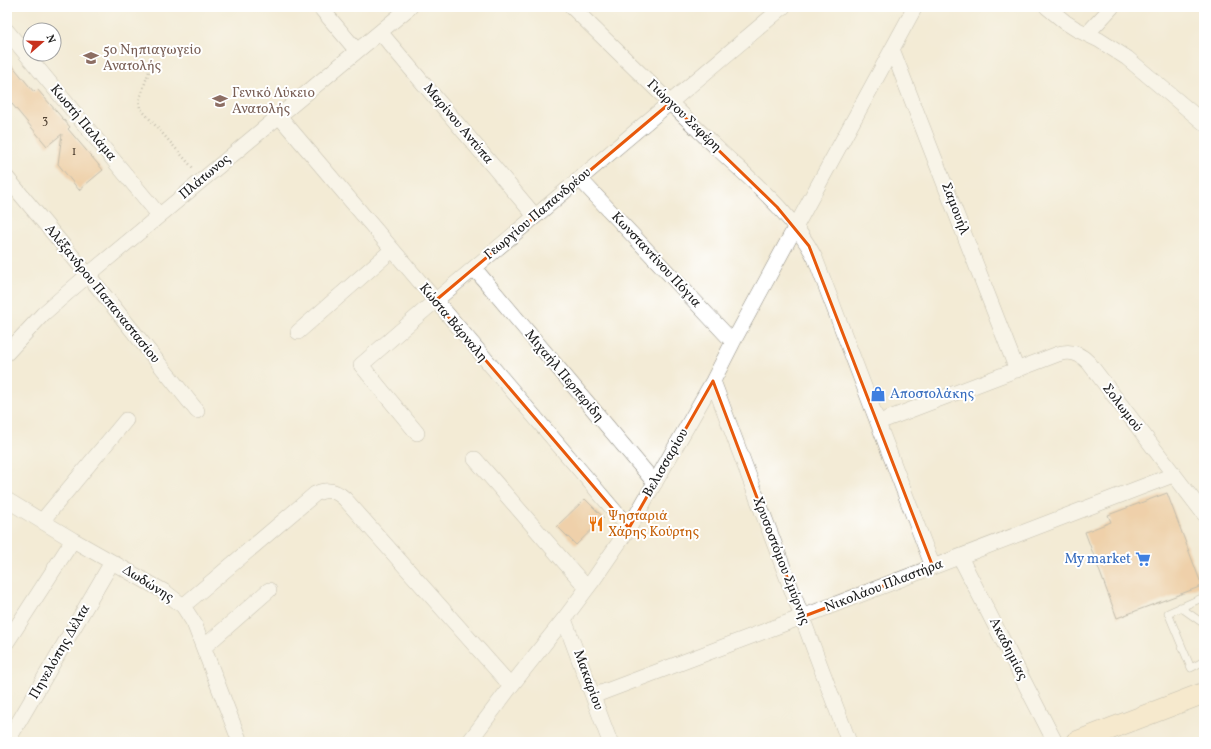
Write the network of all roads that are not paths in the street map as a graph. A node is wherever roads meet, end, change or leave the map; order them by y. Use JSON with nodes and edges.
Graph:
{"nodes":[{"id":1,"x":320,"y":7,"type":"edge"},
{"id":2,"x":410,"y":7,"type":"edge"},
{"id":3,"x":572,"y":7,"type":"edge"},
{"id":4,"x":784,"y":7,"type":"edge"},
{"id":5,"x":915,"y":7,"type":"edge"},
{"id":6,"x":1047,"y":7,"type":"edge"},
{"id":7,"x":1112,"y":7,"type":"edge"},
{"id":8,"x":7,"y":31,"type":"edge"},
{"id":9,"x":380,"y":32,"type":"junction"},
{"id":10,"x":1087,"y":34,"type":"junction"},
{"id":11,"x":892,"y":49,"type":"junction"},
{"id":12,"x":357,"y":51,"type":"junction"},
{"id":13,"x":670,"y":102,"type":"junction"},
{"id":14,"x":279,"y":116,"type":"junction"},
{"id":15,"x":1204,"y":123,"type":"edge"},
{"id":16,"x":7,"y":178,"type":"edge"},
{"id":17,"x":580,"y":179,"type":"junction"},
{"id":18,"x":159,"y":215,"type":"junction"},
{"id":19,"x":535,"y":216,"type":"junction"},
{"id":20,"x":796,"y":226,"type":"junction"},
{"id":21,"x":392,"y":250,"type":"junction"},
{"id":22,"x":474,"y":268,"type":"junction"},
{"id":23,"x":88,"y":275,"type":"junction"},
{"id":24,"x":435,"y":301,"type":"junction"},
{"id":25,"x":298,"y":332,"type":"dead end"},
{"id":26,"x":733,"y":342,"type":"junction"},
{"id":27,"x":7,"y":353,"type":"edge"},
{"id":28,"x":1017,"y":370,"type":"junction"},
{"id":29,"x":713,"y":381,"type":"junction"},
{"id":30,"x":197,"y":411,"type":"dead end"},
{"id":31,"x":126,"y":420,"type":"dead end"},
{"id":32,"x":879,"y":422,"type":"junction"},
{"id":33,"x":417,"y":434,"type":"dead end"},
{"id":34,"x":475,"y":459,"type":"dead end"},
{"id":35,"x":1173,"y":475,"type":"junction"},
{"id":36,"x":655,"y":483,"type":"junction"},
{"id":37,"x":7,"y":500,"type":"edge"},
{"id":38,"x":1204,"y":514,"type":"edge"},
{"id":39,"x":42,"y":520,"type":"junction"},
{"id":40,"x":628,"y":528,"type":"junction"},
{"id":41,"x":73,"y":540,"type":"junction"},
{"id":42,"x":960,"y":557,"type":"junction"},
{"id":43,"x":112,"y":562,"type":"junction"},
{"id":44,"x":933,"y":567,"type":"junction"},
{"id":45,"x":587,"y":588,"type":"junction"},
{"id":46,"x":269,"y":590,"type":"dead end"},
{"id":47,"x":1204,"y":597,"type":"edge"},
{"id":48,"x":183,"y":606,"type":"junction"},
{"id":49,"x":1180,"y":607,"type":"junction"},
{"id":50,"x":802,"y":617,"type":"junction"},
{"id":51,"x":564,"y":619,"type":"junction"},
{"id":52,"x":1204,"y":624,"type":"edge"},
{"id":53,"x":7,"y":642,"type":"edge"},
{"id":54,"x":204,"y":647,"type":"junction"},
{"id":55,"x":1204,"y":661,"type":"edge"},
{"id":56,"x":511,"y":686,"type":"junction"},
{"id":57,"x":1204,"y":693,"type":"edge"},
{"id":58,"x":593,"y":696,"type":"junction"},
{"id":59,"x":1081,"y":741,"type":"edge"},
{"id":60,"x":7,"y":742,"type":"edge"},
{"id":61,"x":240,"y":742,"type":"edge"},
{"id":62,"x":469,"y":742,"type":"edge"},
{"id":63,"x":610,"y":742,"type":"edge"},
{"id":64,"x":849,"y":742,"type":"edge"},
{"id":65,"x":1055,"y":742,"type":"edge"}],
"edges":[{"from":1,"to":12,"type":"street"},
{"from":2,"to":9,"type":"street","name":"Πλάτωνος"},
{"from":3,"to":13,"type":"street","name":"Γιώργου Σεφέρη"},
{"from":4,"to":13,"type":"street","name":"Γεωργίου Παπανδρέου"},
{"from":5,"to":11,"type":"street","name":"Βελισσαρίου"},
{"from":6,"to":10,"type":"street"},
{"from":7,"to":10,"type":"street"},
{"from":8,"to":18,"type":"street","name":"Κωστή Παλάμα"},
{"from":9,"to":12,"type":"street","name":"Πλάτωνος"},
{"from":9,"to":19,"type":"street","name":"Μαρίνου Αντύπα"},
{"from":10,"to":15,"type":"street"},
{"from":11,"to":20,"type":"street","name":"Βελισσαρίου"},
{"from":11,"to":28,"type":"street","name":"Σαμουήλ"},
{"from":12,"to":14,"type":"street","name":"Πλάτωνος"},
{"from":13,"to":17,"type":"street","name":"Γεωργίου Παπανδρέου"},
{"from":13,"to":20,"type":"street","name":"Γιώργου Σεφέρη"},
{"from":14,"to":18,"type":"street","name":"Πλάτωνος"},
{"from":14,"to":21,"type":"street","name":"Κώστα Βάρναλη"},
{"from":16,"to":23,"type":"street","name":"Αλέξανδρου Παπαναστασίου"},
{"from":17,"to":19,"type":"street","name":"Γεωργίου Παπανδρέου"},
{"from":17,"to":26,"type":"street","name":"Κωνσταντίνου Πόγια"},
{"from":18,"to":23,"type":"street","name":"Πλάτωνος"},
{"from":19,"to":22,"type":"street","name":"Γεωργίου Παπανδρέου"},
{"from":20,"to":26,"type":"street","name":"Βελισσαρίου"},
{"from":20,"to":32,"type":"street","name":"Γιώργου Σεφέρη"},
{"from":21,"to":24,"type":"street","name":"Κώστα Βάρναλη"},
{"from":21,"to":25,"type":"street"},
{"from":22,"to":24,"type":"street","name":"Γεωργίου Παπανδρέου"},
{"from":22,"to":36,"type":"street","name":"Μιχαήλ Περπερίδη"},
{"from":23,"to":27,"type":"street","name":"Πλάτωνος"},
{"from":23,"to":30,"type":"street","name":"Αλέξανδρου Παπαναστασίου"},
{"from":24,"to":33,"type":"street","name":"Γεωργίου Παπανδρέου"},
{"from":24,"to":40,"type":"street","name":"Κώστα Βάρναλη"},
{"from":26,"to":29,"type":"street","name":"Βελισσαρίου"},
{"from":28,"to":32,"type":"street","name":"Σολωμού"},
{"from":28,"to":35,"type":"street","name":"Σολωμού"},
{"from":29,"to":36,"type":"street","name":"Βελισσαρίου"},
{"from":29,"to":50,"type":"street","name":"Χρυσοστόμου Σμύρνης"},
{"from":31,"to":39,"type":"street"},
{"from":32,"to":44,"type":"street","name":"Γιώργου Σεφέρη"},
{"from":34,"to":45,"type":"street"},
{"from":35,"to":38,"type":"street","name":"Σολωμού"},
{"from":35,"to":42,"type":"street","name":"Νικολάου Πλαστήρα"},
{"from":36,"to":40,"type":"street","name":"Βελισσαρίου"},
{"from":37,"to":39,"type":"street","name":"Δωδώνης"},
{"from":39,"to":41,"type":"street","name":"Δωδώνης"},
{"from":40,"to":45,"type":"street","name":"Βελισσαρίου"},
{"from":41,"to":43,"type":"street","name":"Δωδώνης"},
{"from":41,"to":53,"type":"street"},
{"from":42,"to":44,"type":"street","name":"Νικολάου Πλαστήρα"},
{"from":42,"to":65,"type":"street","name":"Ακαδημίας"},
{"from":43,"to":48,"type":"street","name":"Δωδώνης"},
{"from":43,"to":60,"type":"street","name":"Πηνελόπης Δέλτα"},
{"from":44,"to":50,"type":"street","name":"Νικολάου Πλαστήρα"},
{"from":45,"to":51,"type":"street","name":"Βελισσαρίου"},
{"from":46,"to":54,"type":"street"},
{"from":47,"to":49,"type":"lane"},
{"from":48,"to":54,"type":"street","name":"Δωδώνης"},
{"from":48,"to":56,"type":"street"},
{"from":49,"to":52,"type":"lane"},
{"from":49,"to":55,"type":"lane"},
{"from":50,"to":58,"type":"street","name":"Νικολάου Πλαστήρα"},
{"from":50,"to":64,"type":"street","name":"Χρυσοστόμου Σμύρνης"},
{"from":51,"to":56,"type":"street","name":"Βελισσαρίου"},
{"from":51,"to":58,"type":"street","name":"Μακαρίου"},
{"from":54,"to":61,"type":"street","name":"Δωδώνης"},
{"from":56,"to":62,"type":"street","name":"Βελισσαρίου"},
{"from":57,"to":59,"type":"main road"},
{"from":58,"to":63,"type":"street","name":"Μακαρίου"}]}
